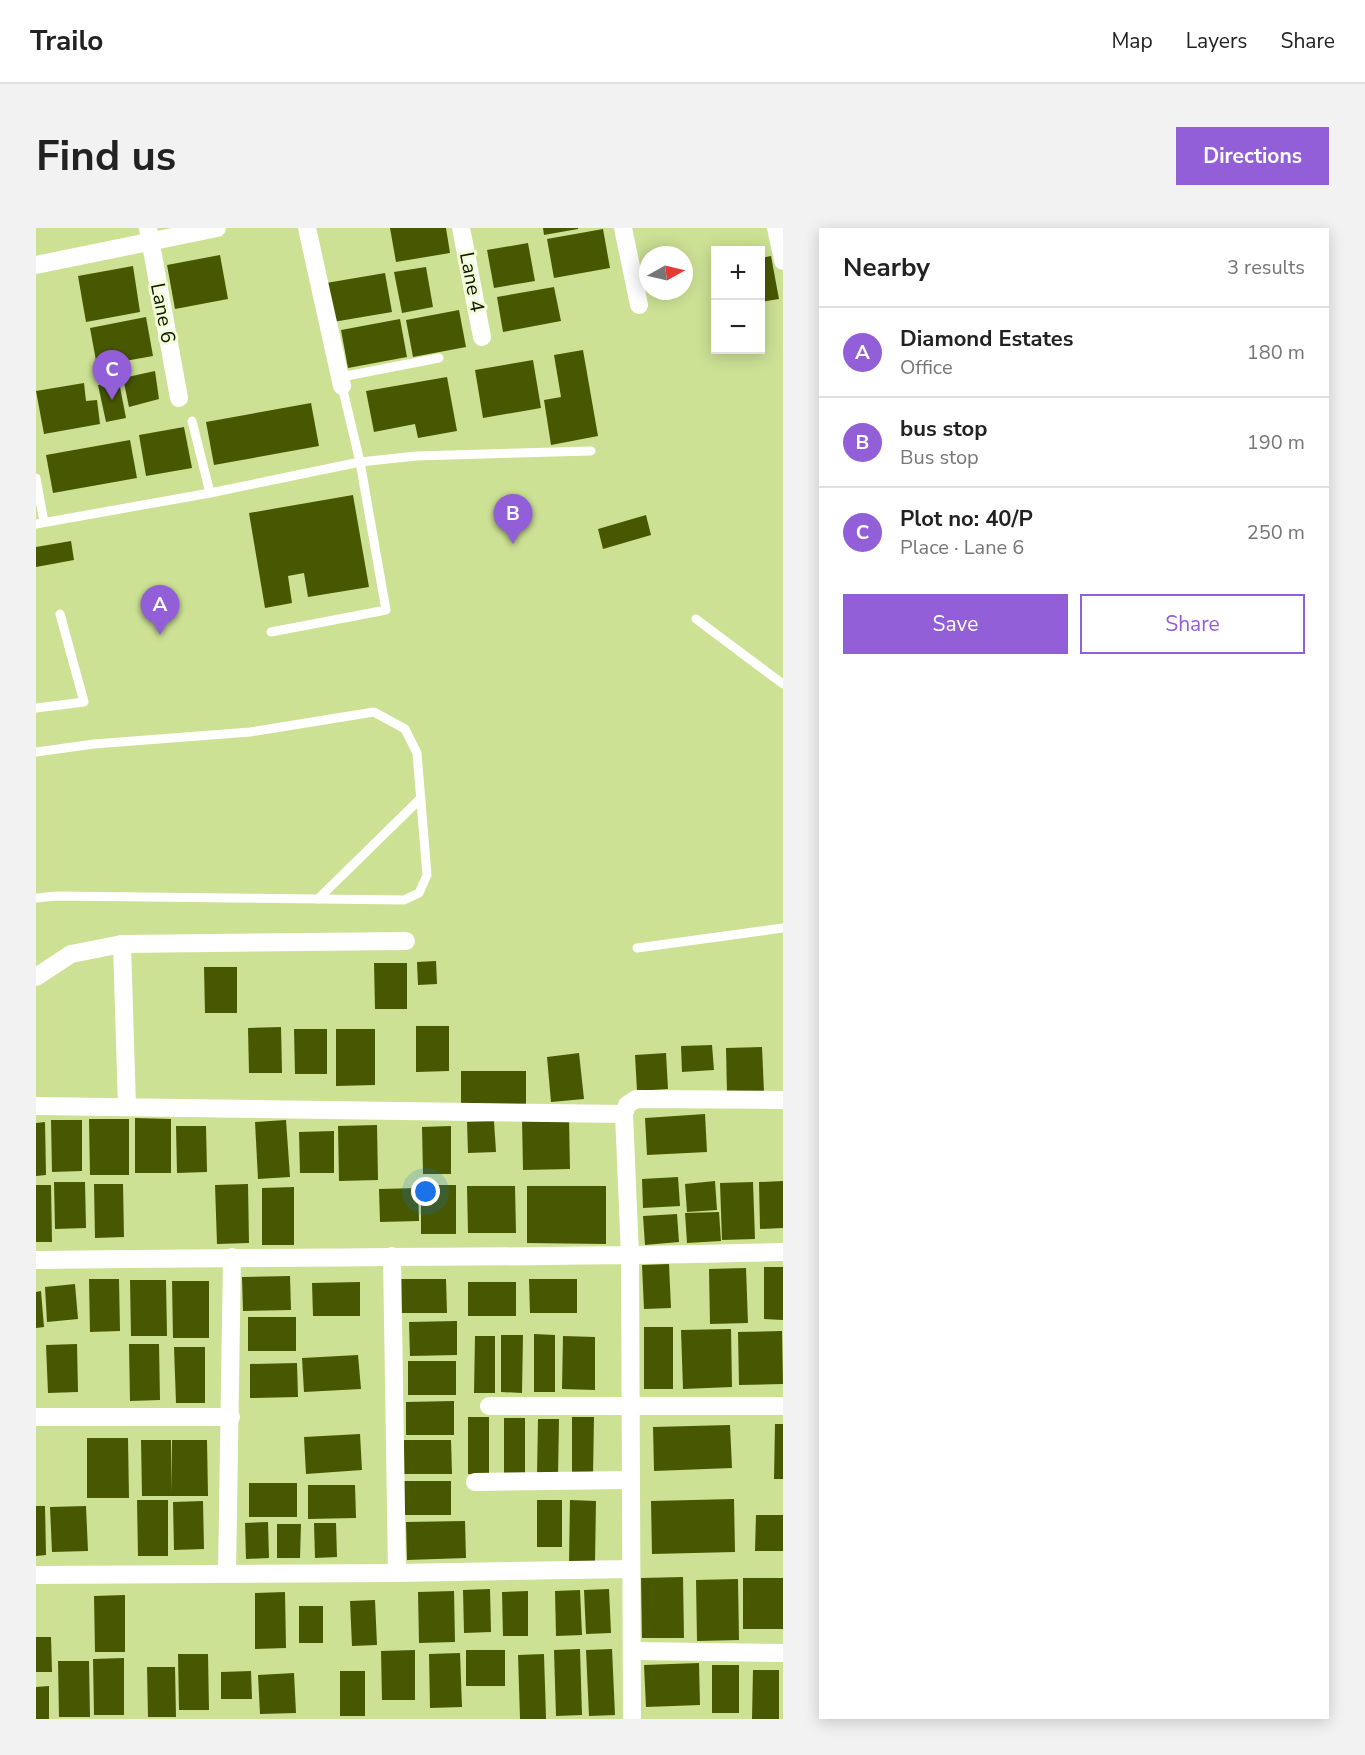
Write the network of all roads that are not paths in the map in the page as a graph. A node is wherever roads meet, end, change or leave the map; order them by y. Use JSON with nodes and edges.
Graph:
{"nodes":[{"id":1,"x":217,"y":228,"type":"edge"},
{"id":2,"x":307,"y":228,"type":"edge"},
{"id":3,"x":461,"y":228,"type":"edge"},
{"id":4,"x":623,"y":228,"type":"edge"},
{"id":5,"x":776,"y":228,"type":"edge"},
{"id":6,"x":148,"y":235,"type":"edge"},
{"id":7,"x":783,"y":261,"type":"edge"},
{"id":8,"x":36,"y":265,"type":"edge"},
{"id":9,"x":639,"y":305,"type":"dead end"},
{"id":10,"x":482,"y":337,"type":"dead end"},
{"id":11,"x":440,"y":358,"type":"dead end"},
{"id":12,"x":341,"y":381,"type":"junction"},
{"id":13,"x":179,"y":398,"type":"dead end"},
{"id":14,"x":192,"y":420,"type":"dead end"},
{"id":15,"x":591,"y":451,"type":"dead end"},
{"id":16,"x":360,"y":462,"type":"junction"},
{"id":17,"x":36,"y":478,"type":"edge"},
{"id":18,"x":210,"y":493,"type":"junction"},
{"id":19,"x":40,"y":523,"type":"edge"},
{"id":20,"x":60,"y":614,"type":"dead end"},
{"id":21,"x":696,"y":619,"type":"dead end"},
{"id":22,"x":271,"y":632,"type":"dead end"},
{"id":23,"x":783,"y":684,"type":"edge"},
{"id":24,"x":36,"y":708,"type":"edge"},
{"id":25,"x":36,"y":752,"type":"edge"},
{"id":26,"x":421,"y":798,"type":"junction"},
{"id":27,"x":36,"y":898,"type":"edge"},
{"id":28,"x":318,"y":899,"type":"junction"},
{"id":29,"x":783,"y":928,"type":"edge"},
{"id":30,"x":406,"y":941,"type":"dead end"},
{"id":31,"x":122,"y":944,"type":"junction"},
{"id":32,"x":637,"y":948,"type":"dead end"},
{"id":33,"x":36,"y":977,"type":"edge"},
{"id":34,"x":783,"y":1100,"type":"edge"},
{"id":35,"x":36,"y":1106,"type":"edge"},
{"id":36,"x":128,"y":1107,"type":"junction"},
{"id":37,"x":624,"y":1113,"type":"junction"},
{"id":38,"x":783,"y":1252,"type":"edge"},
{"id":39,"x":392,"y":1256,"type":"junction"},
{"id":40,"x":630,"y":1256,"type":"junction"},
{"id":41,"x":232,"y":1257,"type":"junction"},
{"id":42,"x":36,"y":1260,"type":"edge"},
{"id":43,"x":489,"y":1406,"type":"dead end"},
{"id":44,"x":630,"y":1406,"type":"junction"},
{"id":45,"x":783,"y":1406,"type":"edge"},
{"id":46,"x":36,"y":1417,"type":"edge"},
{"id":47,"x":231,"y":1417,"type":"junction"},
{"id":48,"x":631,"y":1480,"type":"junction"},
{"id":49,"x":475,"y":1482,"type":"dead end"},
{"id":50,"x":631,"y":1569,"type":"junction"},
{"id":51,"x":397,"y":1573,"type":"junction"},
{"id":52,"x":227,"y":1574,"type":"junction"},
{"id":53,"x":36,"y":1575,"type":"edge"},
{"id":54,"x":632,"y":1651,"type":"junction"},
{"id":55,"x":783,"y":1653,"type":"edge"},
{"id":56,"x":632,"y":1719,"type":"edge"}],
"edges":[{"from":1,"to":6,"type":"street"},
{"from":2,"to":12,"type":"street"},
{"from":3,"to":10,"type":"street","name":"Lane 4"},
{"from":4,"to":9,"type":"street"},
{"from":5,"to":7,"type":"street"},
{"from":6,"to":8,"type":"street"},
{"from":6,"to":13,"type":"street","name":"Lane 6"},
{"from":11,"to":12,"type":"lane"},
{"from":12,"to":16,"type":"lane"},
{"from":14,"to":18,"type":"lane"},
{"from":15,"to":16,"type":"lane"},
{"from":16,"to":18,"type":"lane"},
{"from":16,"to":22,"type":"lane"},
{"from":17,"to":19,"type":"lane"},
{"from":18,"to":19,"type":"lane"},
{"from":20,"to":24,"type":"lane"},
{"from":21,"to":23,"type":"lane"},
{"from":25,"to":26,"type":"lane"},
{"from":26,"to":28,"type":"lane"},
{"from":26,"to":28,"type":"lane"},
{"from":27,"to":28,"type":"lane"},
{"from":29,"to":32,"type":"lane"},
{"from":30,"to":31,"type":"street"},
{"from":31,"to":33,"type":"street"},
{"from":31,"to":36,"type":"street"},
{"from":34,"to":37,"type":"street"},
{"from":35,"to":36,"type":"street"},
{"from":36,"to":37,"type":"street"},
{"from":37,"to":40,"type":"street"},
{"from":38,"to":40,"type":"street"},
{"from":39,"to":40,"type":"street"},
{"from":39,"to":41,"type":"street"},
{"from":39,"to":51,"type":"street"},
{"from":40,"to":44,"type":"street"},
{"from":41,"to":42,"type":"street"},
{"from":41,"to":47,"type":"street"},
{"from":43,"to":44,"type":"street"},
{"from":44,"to":45,"type":"street"},
{"from":44,"to":48,"type":"street"},
{"from":46,"to":47,"type":"street"},
{"from":47,"to":52,"type":"street"},
{"from":48,"to":49,"type":"street"},
{"from":48,"to":50,"type":"street"},
{"from":50,"to":51,"type":"street"},
{"from":50,"to":54,"type":"street"},
{"from":51,"to":52,"type":"street"},
{"from":52,"to":53,"type":"street"},
{"from":54,"to":55,"type":"street"},
{"from":54,"to":56,"type":"street"}]}
